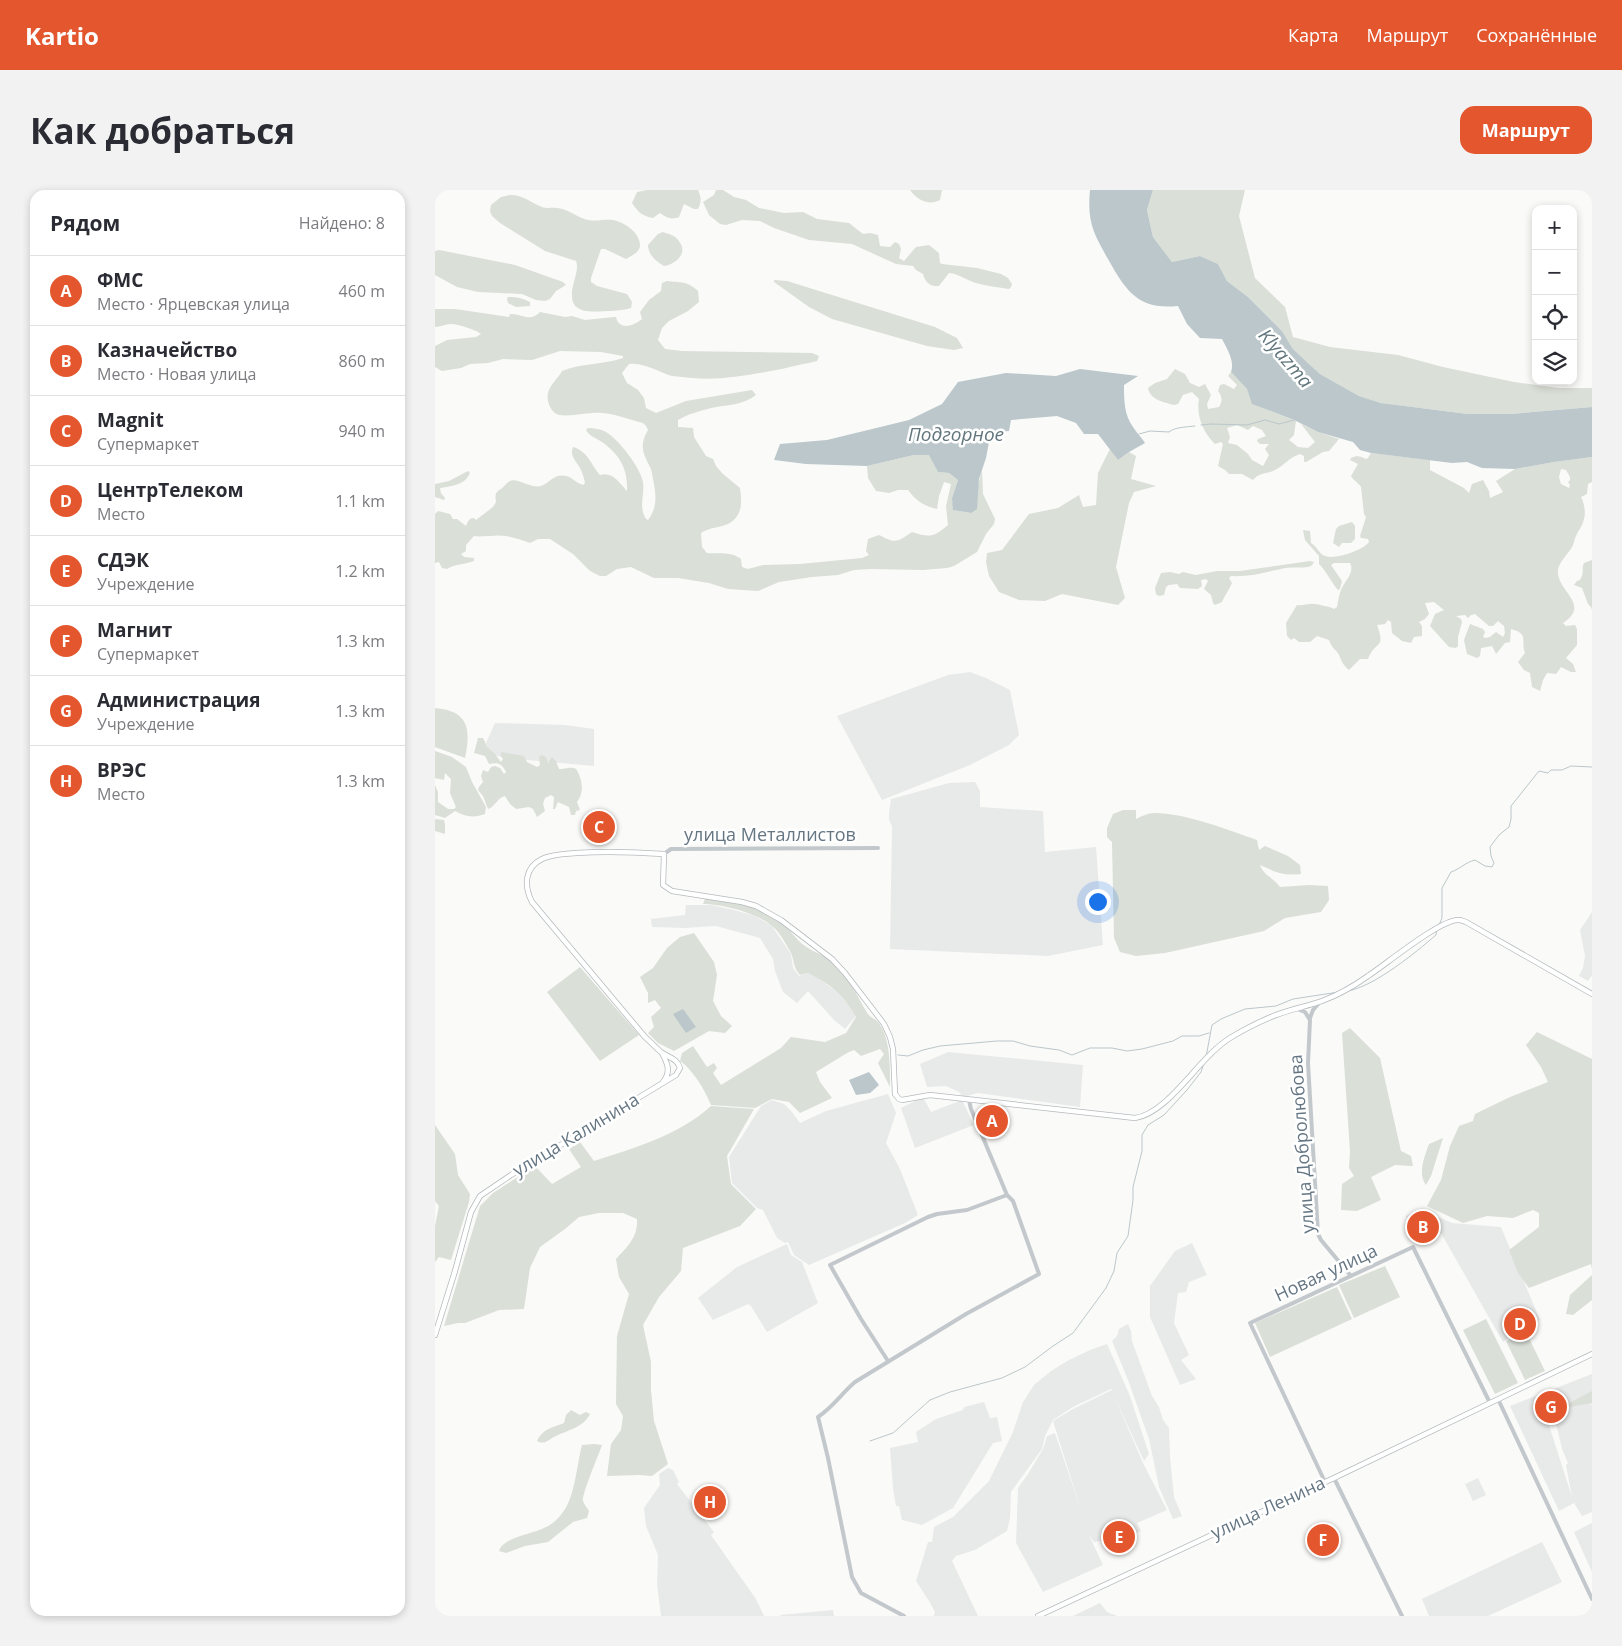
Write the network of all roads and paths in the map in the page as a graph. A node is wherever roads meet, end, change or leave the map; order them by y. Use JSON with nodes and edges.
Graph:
{"nodes":[{"id":1,"x":878,"y":848,"type":"dead end"},
{"id":2,"x":664,"y":854,"type":"junction"},
{"id":3,"x":1592,"y":994,"type":"edge"},
{"id":4,"x":1322,"y":1001,"type":"junction"},
{"id":5,"x":1295,"y":1009,"type":"junction"},
{"id":6,"x":1310,"y":1020,"type":"junction"},
{"id":7,"x":662,"y":1053,"type":"junction"},
{"id":8,"x":671,"y":1057,"type":"junction"},
{"id":9,"x":665,"y":1058,"type":"junction"},
{"id":10,"x":668,"y":1074,"type":"junction"},
{"id":11,"x":673,"y":1077,"type":"junction"},
{"id":12,"x":662,"y":1083,"type":"junction"},
{"id":13,"x":969,"y":1100,"type":"junction"},
{"id":14,"x":1007,"y":1195,"type":"junction"},
{"id":15,"x":1351,"y":1276,"type":"junction"},
{"id":16,"x":435,"y":1335,"type":"edge"},
{"id":17,"x":1592,"y":1354,"type":"edge"},
{"id":18,"x":888,"y":1361,"type":"junction"},
{"id":19,"x":1498,"y":1399,"type":"junction"},
{"id":20,"x":1490,"y":1403,"type":"junction"},
{"id":21,"x":1334,"y":1478,"type":"junction"},
{"id":22,"x":1325,"y":1482,"type":"junction"},
{"id":23,"x":1592,"y":1599,"type":"edge"},
{"id":24,"x":904,"y":1616,"type":"edge"},
{"id":25,"x":1038,"y":1616,"type":"edge"},
{"id":26,"x":1402,"y":1616,"type":"edge"}],
"edges":[{"from":1,"to":2,"type":"street","name":"улица Металлистов"},
{"from":2,"to":7,"type":"main road"},
{"from":2,"to":13,"type":"main road"},
{"from":3,"to":4,"type":"main road"},
{"from":4,"to":5,"type":"main road"},
{"from":4,"to":6,"type":"street"},
{"from":5,"to":6,"type":"street"},
{"from":5,"to":13,"type":"main road"},
{"from":6,"to":15,"type":"street","name":"улица Добролюбова"},
{"from":7,"to":8,"type":"main road"},
{"from":7,"to":9,"type":"main road"},
{"from":8,"to":9,"type":"main road"},
{"from":8,"to":11,"type":"main road","name":"улица Калинина"},
{"from":9,"to":10,"type":"main road"},
{"from":10,"to":11,"type":"main road"},
{"from":10,"to":12,"type":"main road"},
{"from":11,"to":12,"type":"main road","name":"улица Калинина"},
{"from":12,"to":16,"type":"main road","name":"улица Калинина"},
{"from":13,"to":14,"type":"street"},
{"from":14,"to":18,"type":"street"},
{"from":14,"to":18,"type":"street"},
{"from":15,"to":20,"type":"street","name":"Новая улица"},
{"from":15,"to":22,"type":"street","name":"Новая улица"},
{"from":17,"to":19,"type":"main road","name":"улица Ленина"},
{"from":18,"to":24,"type":"street"},
{"from":19,"to":20,"type":"main road","name":"улица Ленина"},
{"from":19,"to":23,"type":"street"},
{"from":20,"to":21,"type":"main road","name":"улица Ленина"},
{"from":21,"to":22,"type":"main road","name":"улица Ленина"},
{"from":21,"to":26,"type":"street"},
{"from":22,"to":25,"type":"main road","name":"улица Ленина"}]}
